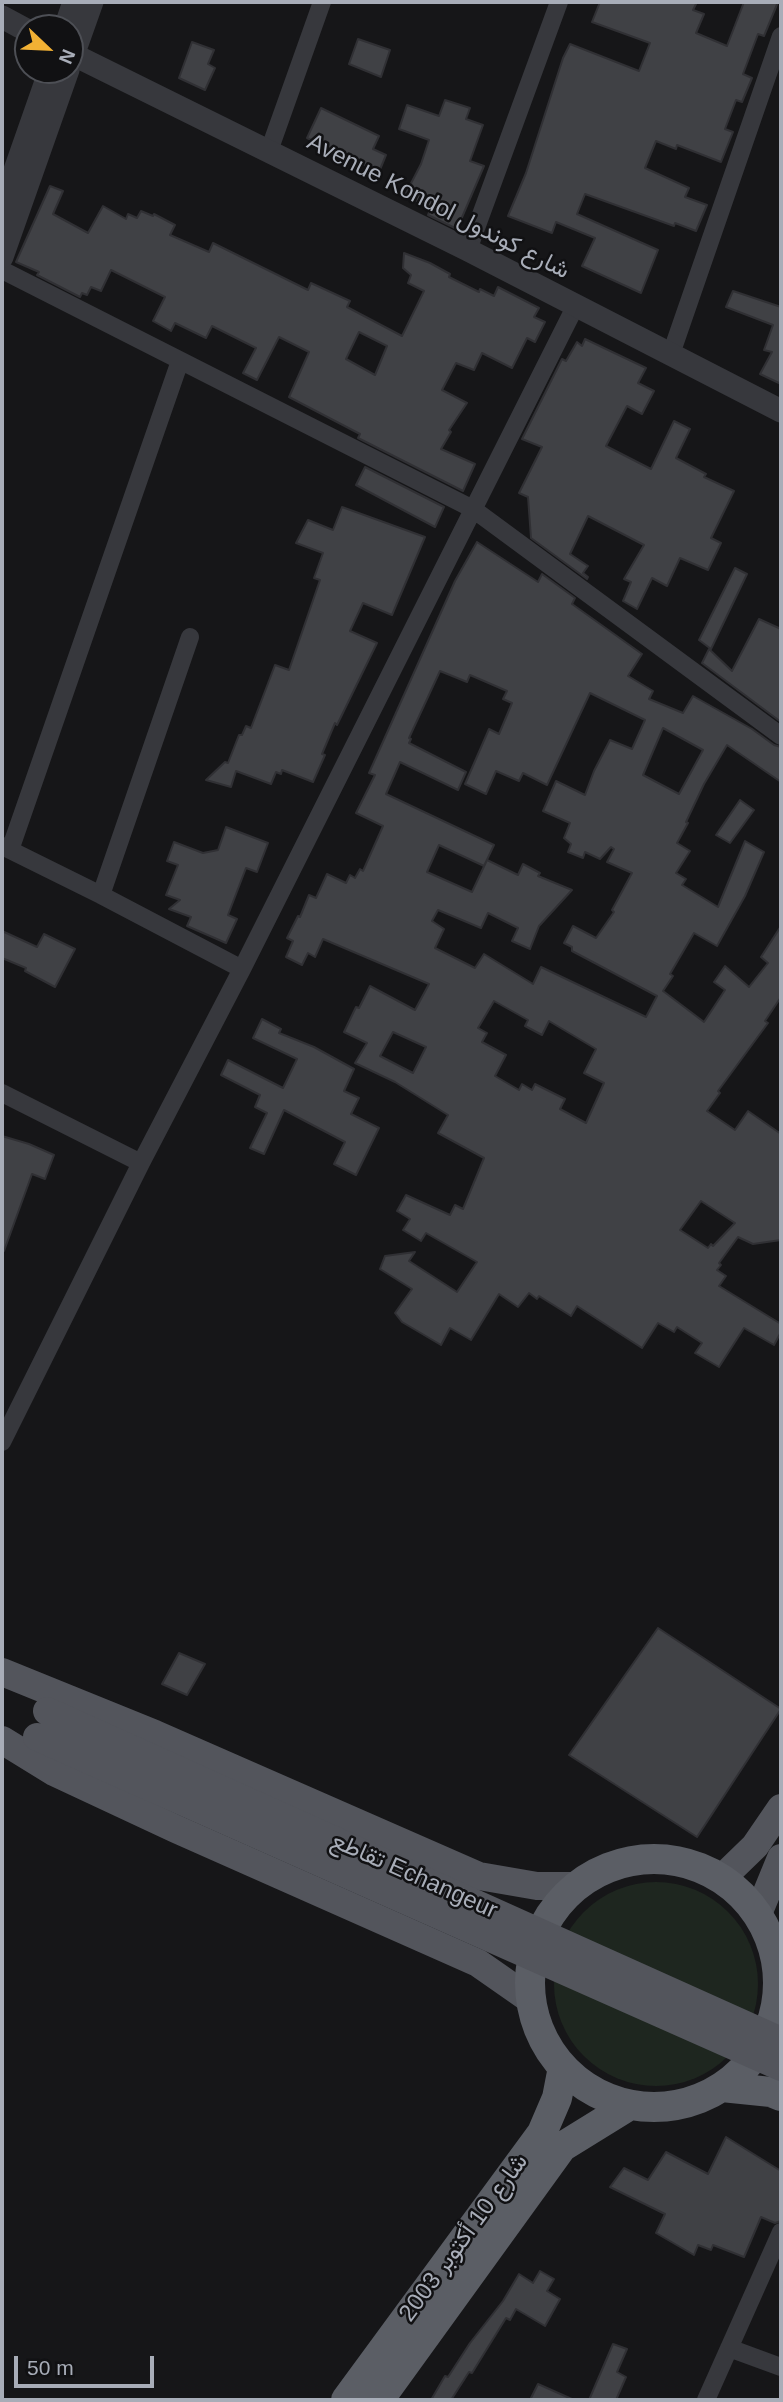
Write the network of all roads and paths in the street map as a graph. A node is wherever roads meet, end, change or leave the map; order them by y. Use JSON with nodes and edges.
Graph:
{"nodes":[{"id":1,"x":92,"y":2,"type":"edge"},
{"id":2,"x":322,"y":2,"type":"edge"},
{"id":3,"x":559,"y":2,"type":"edge"},
{"id":4,"x":84,"y":23,"type":"edge"},
{"id":5,"x":781,"y":36,"type":"edge"},
{"id":6,"x":84,"y":66,"type":"edge"},
{"id":7,"x":45,"y":84,"type":"edge"},
{"id":8,"x":62,"y":84,"type":"edge"},
{"id":9,"x":269,"y":151,"type":"junction"},
{"id":10,"x":2,"y":207,"type":"edge"},
{"id":11,"x":468,"y":250,"type":"junction"},
{"id":12,"x":2,"y":257,"type":"edge"},
{"id":13,"x":2,"y":270,"type":"edge"},
{"id":14,"x":576,"y":305,"type":"junction"},
{"id":15,"x":671,"y":354,"type":"junction"},
{"id":16,"x":180,"y":361,"type":"junction"},
{"id":17,"x":781,"y":411,"type":"edge"},
{"id":18,"x":472,"y":509,"type":"junction"},
{"id":19,"x":190,"y":637,"type":"dead end"},
{"id":20,"x":781,"y":736,"type":"edge"},
{"id":21,"x":6,"y":848,"type":"edge"},
{"id":22,"x":101,"y":895,"type":"junction"},
{"id":23,"x":242,"y":970,"type":"junction"},
{"id":24,"x":2,"y":1093,"type":"edge"},
{"id":25,"x":141,"y":1163,"type":"junction"},
{"id":26,"x":2,"y":1442,"type":"edge"},
{"id":27,"x":2,"y":1672,"type":"edge"},
{"id":28,"x":2,"y":1689,"type":"edge"},
{"id":29,"x":2,"y":1722,"type":"edge"},
{"id":30,"x":2,"y":1740,"type":"edge"},
{"id":31,"x":781,"y":1808,"type":"edge"},
{"id":32,"x":781,"y":1858,"type":"edge"},
{"id":33,"x":722,"y":1878,"type":"junction"},
{"id":34,"x":576,"y":1886,"type":"junction"},
{"id":35,"x":758,"y":1914,"type":"junction"},
{"id":36,"x":780,"y":1977,"type":"edge"},
{"id":37,"x":531,"y":2000,"type":"junction"},
{"id":38,"x":781,"y":2041,"type":"edge"},
{"id":39,"x":563,"y":2067,"type":"junction"},
{"id":40,"x":781,"y":2067,"type":"edge"},
{"id":41,"x":722,"y":2087,"type":"junction"},
{"id":42,"x":781,"y":2096,"type":"edge"},
{"id":43,"x":630,"y":2105,"type":"junction"},
{"id":44,"x":781,"y":2232,"type":"edge"},
{"id":45,"x":729,"y":2348,"type":"junction"},
{"id":46,"x":781,"y":2367,"type":"edge"},
{"id":47,"x":346,"y":2400,"type":"edge"},
{"id":48,"x":379,"y":2400,"type":"edge"},
{"id":49,"x":706,"y":2400,"type":"edge"}],
"edges":[{"from":1,"to":4,"type":"street"},
{"from":2,"to":9,"type":"street"},
{"from":3,"to":11,"type":"street"},
{"from":5,"to":15,"type":"street"},
{"from":6,"to":9,"type":"street","name":"Avenue Kondol شارع كوندول"},
{"from":7,"to":10,"type":"street"},
{"from":8,"to":12,"type":"street"},
{"from":9,"to":11,"type":"street","name":"Avenue Kondol شارع كوندول"},
{"from":11,"to":14,"type":"street","name":"Avenue Kondol شارع كوندول"},
{"from":13,"to":16,"type":"street"},
{"from":14,"to":15,"type":"street","name":"Avenue Kondol شارع كوندول"},
{"from":14,"to":18,"type":"street"},
{"from":15,"to":17,"type":"street","name":"Avenue Kondol شارع كوندول"},
{"from":16,"to":18,"type":"street"},
{"from":16,"to":21,"type":"street"},
{"from":18,"to":20,"type":"street"},
{"from":18,"to":23,"type":"street"},
{"from":19,"to":22,"type":"street"},
{"from":21,"to":22,"type":"street"},
{"from":22,"to":23,"type":"street"},
{"from":23,"to":25,"type":"street"},
{"from":24,"to":25,"type":"street"},
{"from":25,"to":26,"type":"street"},
{"from":27,"to":34,"type":"main road"},
{"from":28,"to":38,"type":"main road","name":"تقاطع Echangeur","bridge":true},
{"from":29,"to":40,"type":"main road","bridge":true},
{"from":30,"to":37,"type":"main road"},
{"from":31,"to":33,"type":"main road"},
{"from":32,"to":35,"type":"main road"},
{"from":33,"to":34,"type":"highway"},
{"from":33,"to":35,"type":"highway"},
{"from":34,"to":37,"type":"highway"},
{"from":35,"to":36,"type":"highway"},
{"from":36,"to":41,"type":"highway"},
{"from":37,"to":39,"type":"highway"},
{"from":39,"to":43,"type":"highway"},
{"from":39,"to":47,"type":"highway","name":"شارع 10 أكتوبر 2003"},
{"from":41,"to":42,"type":"highway"},
{"from":41,"to":43,"type":"highway"},
{"from":43,"to":48,"type":"highway","name":"شارع 10 أكتوبر 2003"},
{"from":44,"to":45,"type":"street"},
{"from":45,"to":46,"type":"street"},
{"from":45,"to":49,"type":"street"}]}
